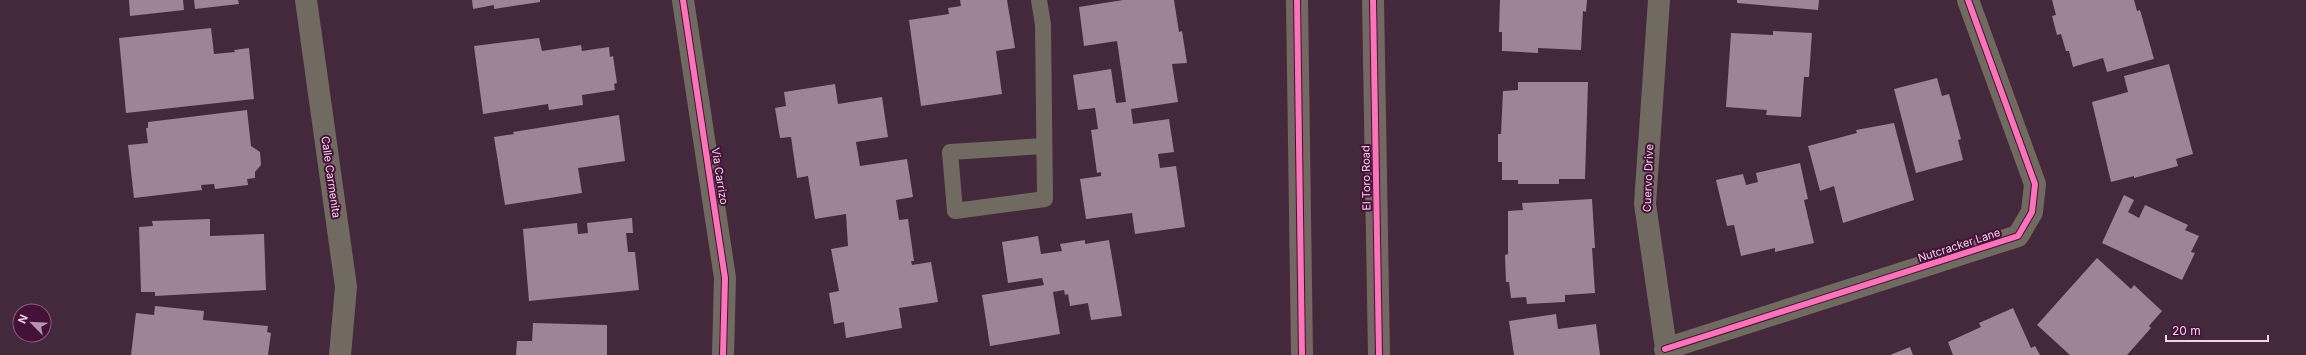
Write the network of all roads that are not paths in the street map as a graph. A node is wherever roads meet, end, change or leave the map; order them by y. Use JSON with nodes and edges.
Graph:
{"nodes":[{"id":1,"x":306,"y":0,"type":"edge"},
{"id":2,"x":683,"y":0,"type":"edge"},
{"id":3,"x":1039,"y":0,"type":"edge"},
{"id":4,"x":1297,"y":0,"type":"edge"},
{"id":5,"x":1374,"y":0,"type":"edge"},
{"id":6,"x":1659,"y":0,"type":"edge"},
{"id":7,"x":1968,"y":0,"type":"edge"},
{"id":8,"x":1044,"y":146,"type":"junction"},
{"id":9,"x":1666,"y":352,"type":"edge"},
{"id":10,"x":340,"y":355,"type":"edge"},
{"id":11,"x":723,"y":355,"type":"edge"},
{"id":12,"x":1302,"y":355,"type":"edge"},
{"id":13,"x":1379,"y":355,"type":"edge"}],
"edges":[{"from":1,"to":10,"type":"street","name":"Calle Carmenita"},
{"from":2,"to":11,"type":"street","name":"Via Carrizo"},
{"from":3,"to":8,"type":"lane"},
{"from":4,"to":12,"type":"main road"},
{"from":5,"to":13,"type":"main road","name":"El Toro Road"},
{"from":6,"to":9,"type":"street","name":"Cuervo Drive"},
{"from":7,"to":9,"type":"street","name":"Nutcracker Lane"},
{"from":8,"to":8,"type":"lane"}]}
